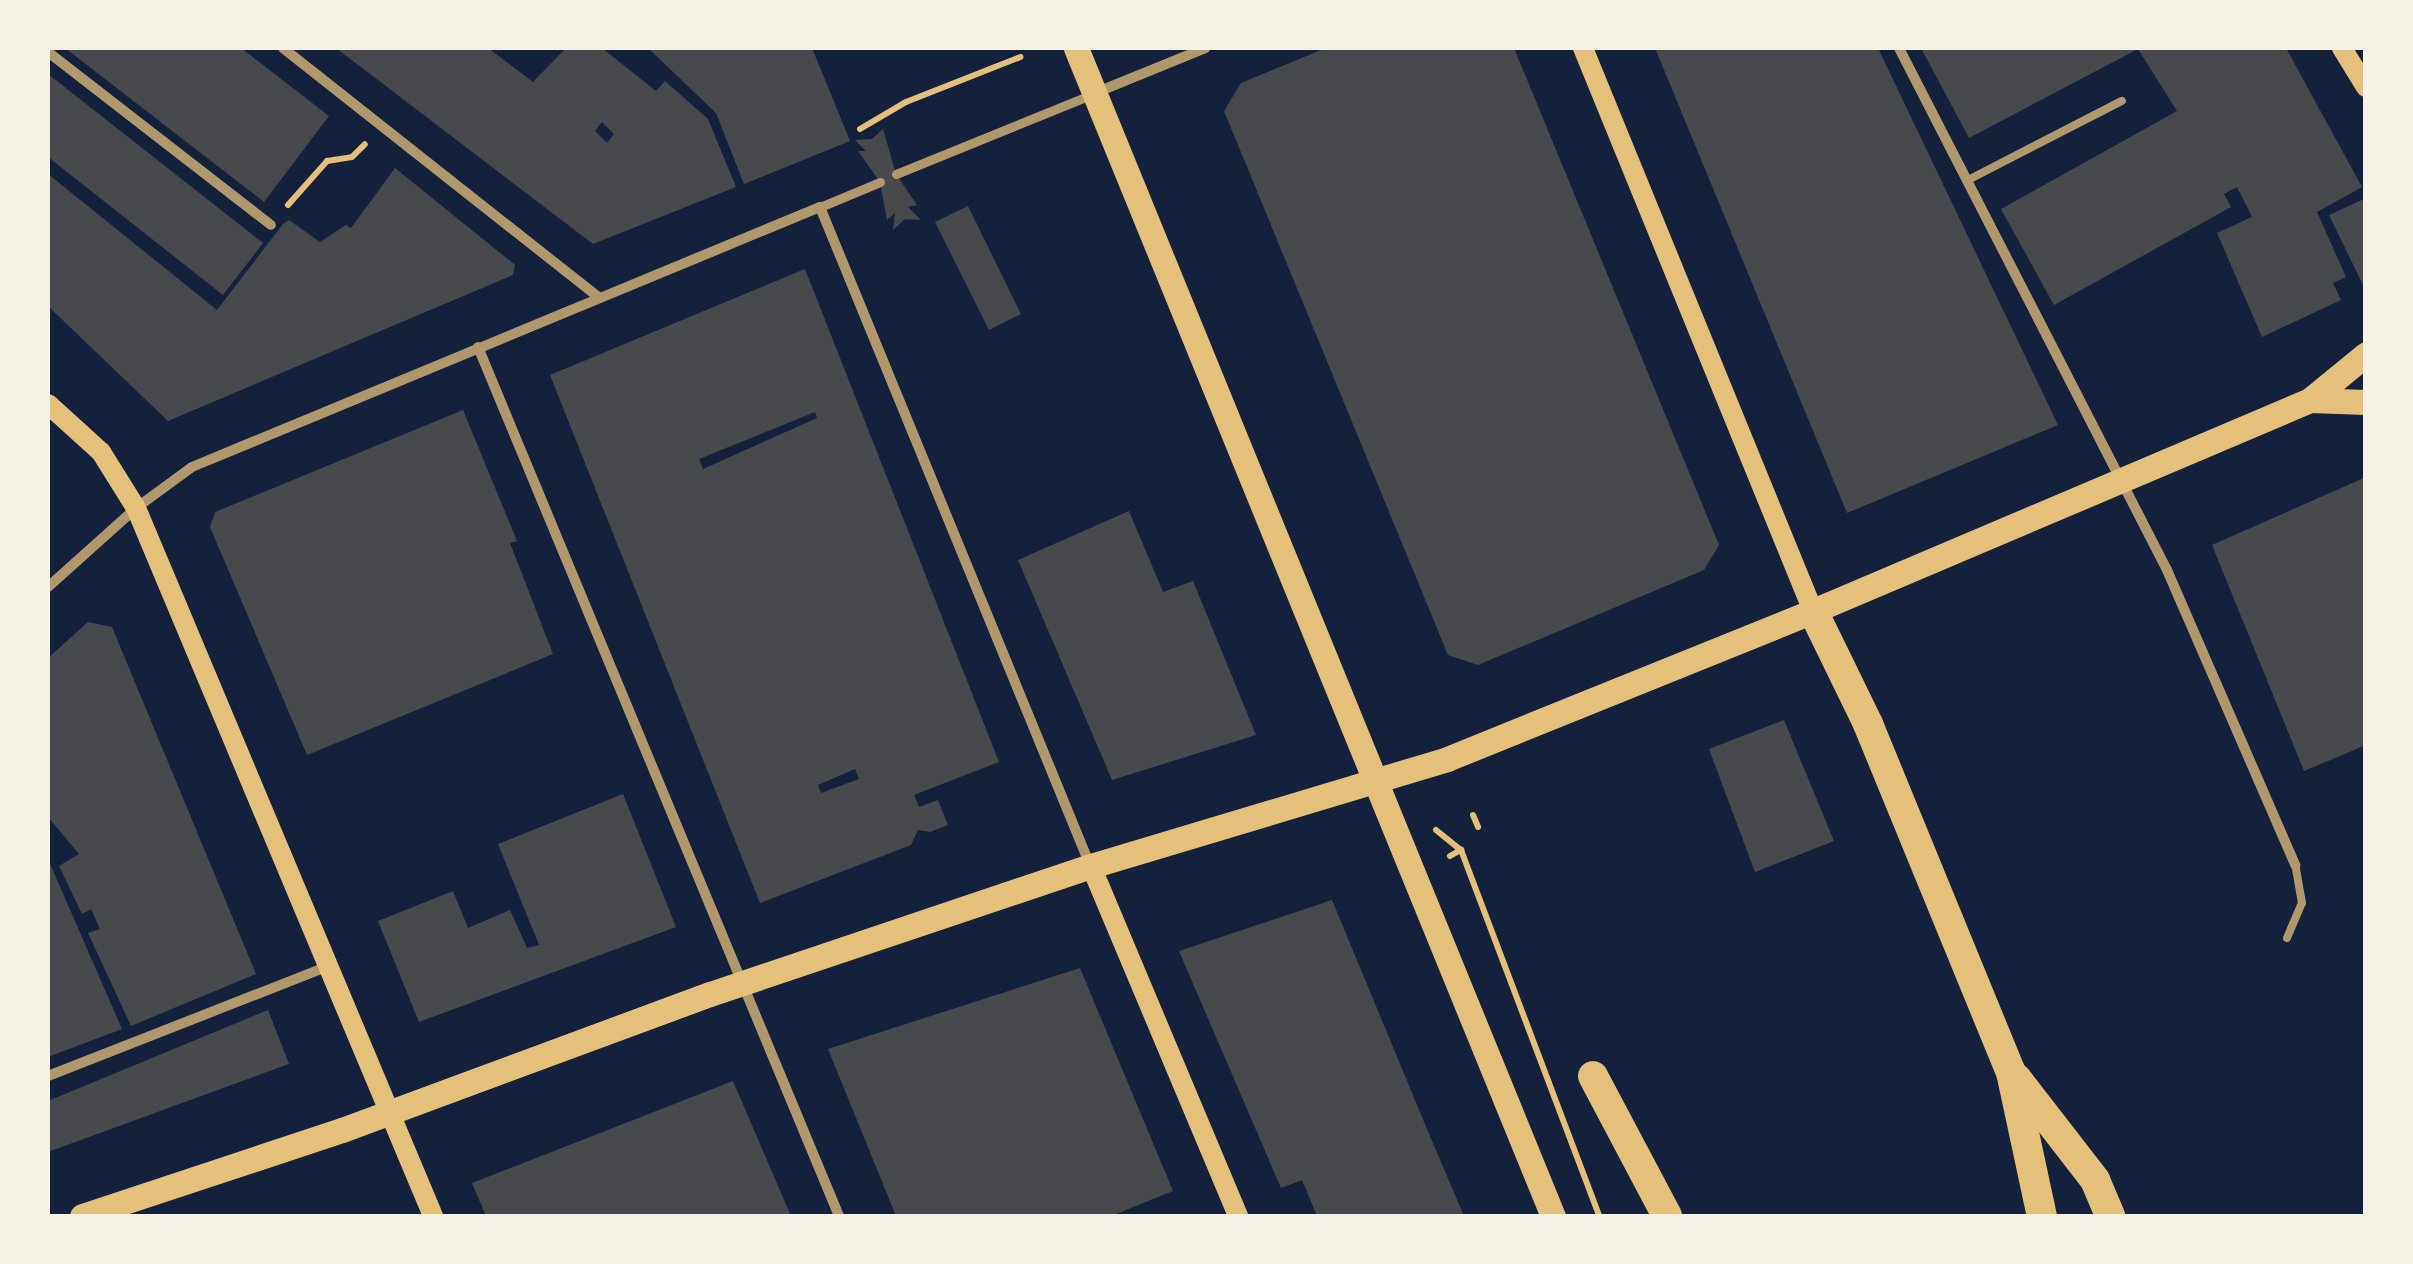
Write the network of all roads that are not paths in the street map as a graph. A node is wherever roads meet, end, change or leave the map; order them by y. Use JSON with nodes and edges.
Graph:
{"nodes":[{"id":1,"x":283,"y":48,"type":"edge"},
{"id":2,"x":1076,"y":48,"type":"edge"},
{"id":3,"x":1205,"y":48,"type":"edge"},
{"id":4,"x":1583,"y":48,"type":"edge"},
{"id":5,"x":1899,"y":48,"type":"edge"},
{"id":6,"x":2342,"y":48,"type":"edge"},
{"id":7,"x":48,"y":52,"type":"edge"},
{"id":8,"x":2366,"y":87,"type":"edge"},
{"id":9,"x":1094,"y":94,"type":"junction"},
{"id":10,"x":2122,"y":101,"type":"dead end"},
{"id":11,"x":896,"y":174,"type":"dead end"},
{"id":12,"x":1968,"y":180,"type":"junction"},
{"id":13,"x":880,"y":182,"type":"dead end"},
{"id":14,"x":820,"y":207,"type":"junction"},
{"id":15,"x":270,"y":225,"type":"road end"},
{"id":16,"x":599,"y":298,"type":"junction"},
{"id":17,"x":478,"y":347,"type":"junction"},
{"id":18,"x":2366,"y":354,"type":"edge"},
{"id":19,"x":2310,"y":400,"type":"junction"},
{"id":20,"x":2366,"y":402,"type":"edge"},
{"id":21,"x":48,"y":404,"type":"edge"},
{"id":22,"x":2120,"y":481,"type":"junction"},
{"id":23,"x":136,"y":508,"type":"junction"},
{"id":24,"x":48,"y":587,"type":"edge"},
{"id":25,"x":1814,"y":611,"type":"junction"},
{"id":26,"x":1376,"y":783,"type":"junction"},
{"id":27,"x":2296,"y":865,"type":"joint"},
{"id":28,"x":1091,"y":866,"type":"junction"},
{"id":29,"x":2288,"y":938,"type":"dead end"},
{"id":30,"x":328,"y":966,"type":"junction"},
{"id":31,"x":744,"y":983,"type":"junction"},
{"id":32,"x":2012,"y":1072,"type":"junction"},
{"id":33,"x":48,"y":1076,"type":"edge"},
{"id":34,"x":1593,"y":1076,"type":"dead end"},
{"id":35,"x":388,"y":1111,"type":"junction"},
{"id":36,"x":82,"y":1216,"type":"edge"},
{"id":37,"x":432,"y":1216,"type":"edge"},
{"id":38,"x":839,"y":1216,"type":"edge"},
{"id":39,"x":1238,"y":1216,"type":"edge"},
{"id":40,"x":1553,"y":1216,"type":"edge"},
{"id":41,"x":1667,"y":1216,"type":"edge"},
{"id":42,"x":2042,"y":1216,"type":"edge"},
{"id":43,"x":2110,"y":1216,"type":"edge"}],
"edges":[{"from":1,"to":16,"type":"street"},
{"from":2,"to":9,"type":"main road"},
{"from":3,"to":9,"type":"street"},
{"from":4,"to":25,"type":"main road"},
{"from":5,"to":12,"type":"street"},
{"from":6,"to":8,"type":"main road"},
{"from":7,"to":15,"type":"street"},
{"from":9,"to":11,"type":"street"},
{"from":9,"to":26,"type":"main road"},
{"from":10,"to":12,"type":"lane"},
{"from":12,"to":22,"type":"street"},
{"from":13,"to":14,"type":"street"},
{"from":14,"to":16,"type":"street"},
{"from":14,"to":28,"type":"street"},
{"from":16,"to":17,"type":"street"},
{"from":17,"to":23,"type":"street"},
{"from":17,"to":31,"type":"street"},
{"from":18,"to":19,"type":"main road"},
{"from":19,"to":20,"type":"main road"},
{"from":19,"to":22,"type":"main road"},
{"from":21,"to":23,"type":"main road"},
{"from":22,"to":25,"type":"main road"},
{"from":22,"to":27,"type":"street"},
{"from":23,"to":24,"type":"street"},
{"from":23,"to":30,"type":"main road"},
{"from":25,"to":26,"type":"main road"},
{"from":25,"to":32,"type":"highway"},
{"from":26,"to":28,"type":"main road"},
{"from":26,"to":40,"type":"main road"},
{"from":27,"to":29,"type":"lane"},
{"from":28,"to":31,"type":"main road"},
{"from":28,"to":39,"type":"main road"},
{"from":30,"to":33,"type":"street"},
{"from":30,"to":35,"type":"main road"},
{"from":31,"to":35,"type":"main road"},
{"from":31,"to":38,"type":"street"},
{"from":32,"to":42,"type":"highway"},
{"from":32,"to":43,"type":"highway"},
{"from":34,"to":41,"type":"highway"},
{"from":35,"to":36,"type":"main road"},
{"from":35,"to":37,"type":"main road"}]}
